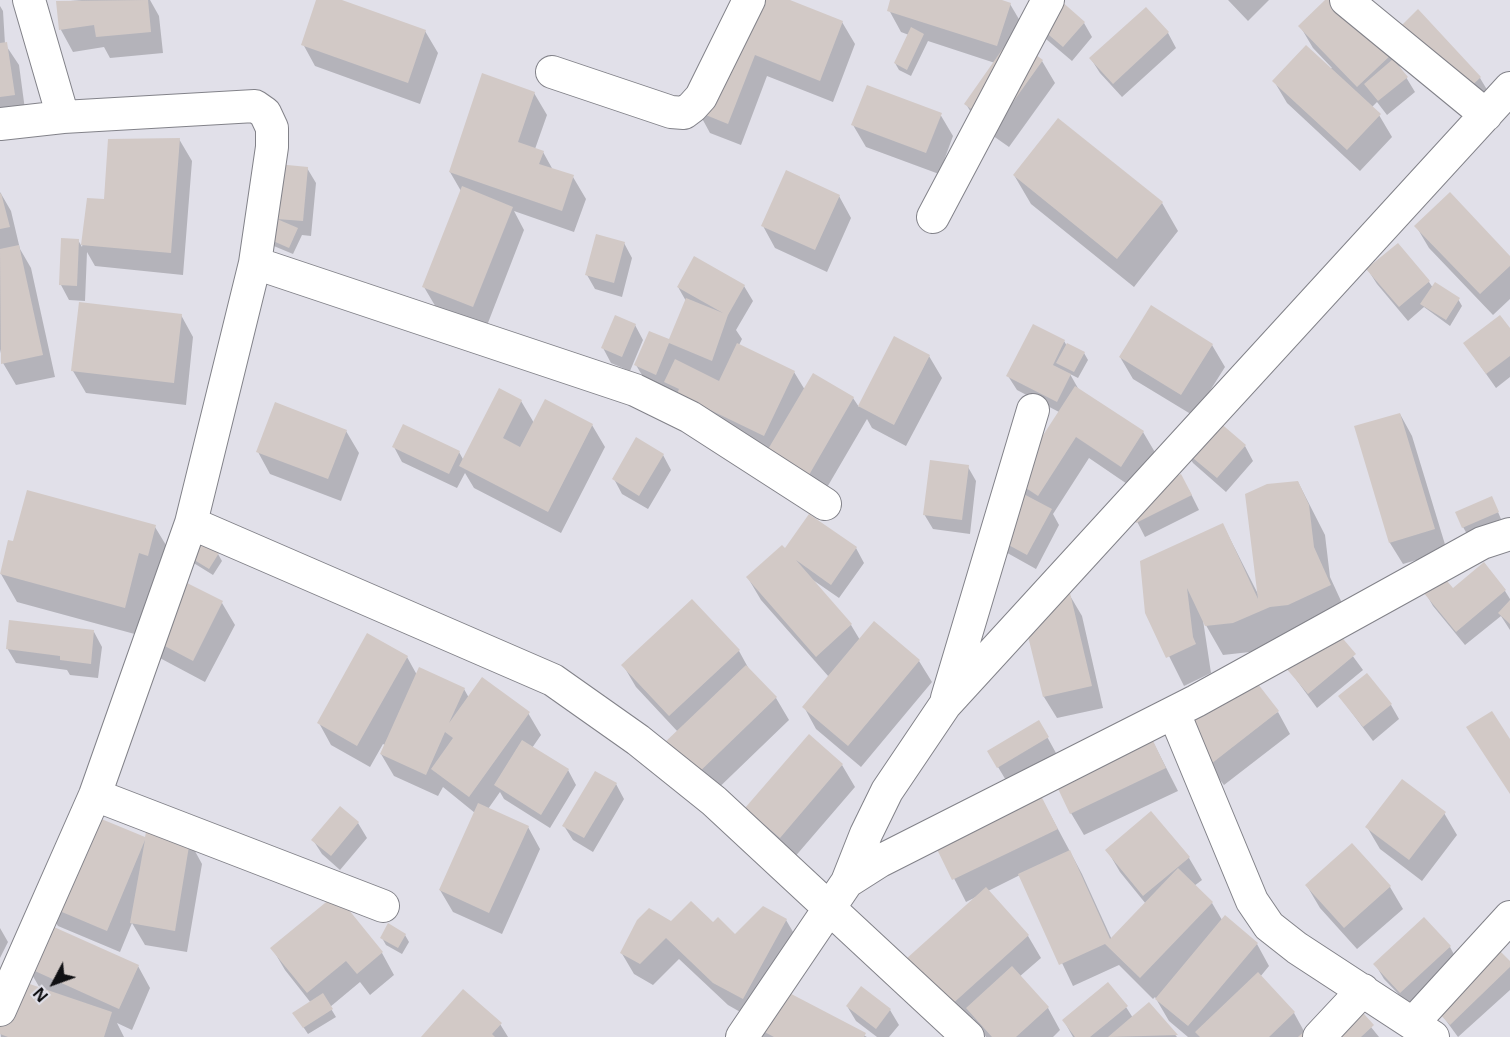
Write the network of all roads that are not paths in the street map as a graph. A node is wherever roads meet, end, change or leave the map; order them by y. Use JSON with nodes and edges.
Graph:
{"nodes":[{"id":1,"x":29,"y":0,"type":"edge"},
{"id":2,"x":749,"y":0,"type":"edge"},
{"id":3,"x":1048,"y":0,"type":"edge"},
{"id":4,"x":1346,"y":0,"type":"edge"},
{"id":5,"x":552,"y":72,"type":"dead end"},
{"id":6,"x":1510,"y":88,"type":"edge"},
{"id":7,"x":1486,"y":115,"type":"junction"},
{"id":8,"x":63,"y":117,"type":"junction"},
{"id":9,"x":0,"y":124,"type":"edge"},
{"id":10,"x":933,"y":217,"type":"dead end"},
{"id":11,"x":255,"y":263,"type":"junction"},
{"id":12,"x":1033,"y":410,"type":"dead end"},
{"id":13,"x":825,"y":504,"type":"dead end"},
{"id":14,"x":191,"y":523,"type":"junction"},
{"id":15,"x":1510,"y":534,"type":"edge"},
{"id":16,"x":945,"y":705,"type":"junction"},
{"id":17,"x":1174,"y":713,"type":"junction"},
{"id":18,"x":95,"y":795,"type":"junction"},
{"id":19,"x":848,"y":882,"type":"junction"},
{"id":20,"x":383,"y":906,"type":"dead end"},
{"id":21,"x":829,"y":906,"type":"junction"},
{"id":22,"x":1510,"y":917,"type":"edge"},
{"id":23,"x":1363,"y":990,"type":"junction"},
{"id":24,"x":0,"y":1010,"type":"edge"},
{"id":25,"x":1423,"y":1030,"type":"edge"},
{"id":26,"x":742,"y":1037,"type":"edge"},
{"id":27,"x":968,"y":1037,"type":"edge"},
{"id":28,"x":1319,"y":1037,"type":"edge"}],
"edges":[{"from":1,"to":8,"type":"street"},
{"from":2,"to":5,"type":"street"},
{"from":3,"to":10,"type":"street"},
{"from":4,"to":7,"type":"street"},
{"from":6,"to":7,"type":"street"},
{"from":7,"to":16,"type":"street"},
{"from":8,"to":9,"type":"street"},
{"from":8,"to":11,"type":"street"},
{"from":11,"to":13,"type":"street"},
{"from":11,"to":14,"type":"street"},
{"from":12,"to":16,"type":"street"},
{"from":14,"to":18,"type":"street"},
{"from":14,"to":21,"type":"street"},
{"from":15,"to":17,"type":"street"},
{"from":16,"to":19,"type":"street"},
{"from":17,"to":19,"type":"street"},
{"from":17,"to":23,"type":"street"},
{"from":18,"to":20,"type":"street"},
{"from":18,"to":24,"type":"street"},
{"from":19,"to":21,"type":"street"},
{"from":21,"to":26,"type":"street"},
{"from":21,"to":27,"type":"street"},
{"from":22,"to":25,"type":"street"},
{"from":23,"to":25,"type":"street"},
{"from":23,"to":28,"type":"street"}]}
